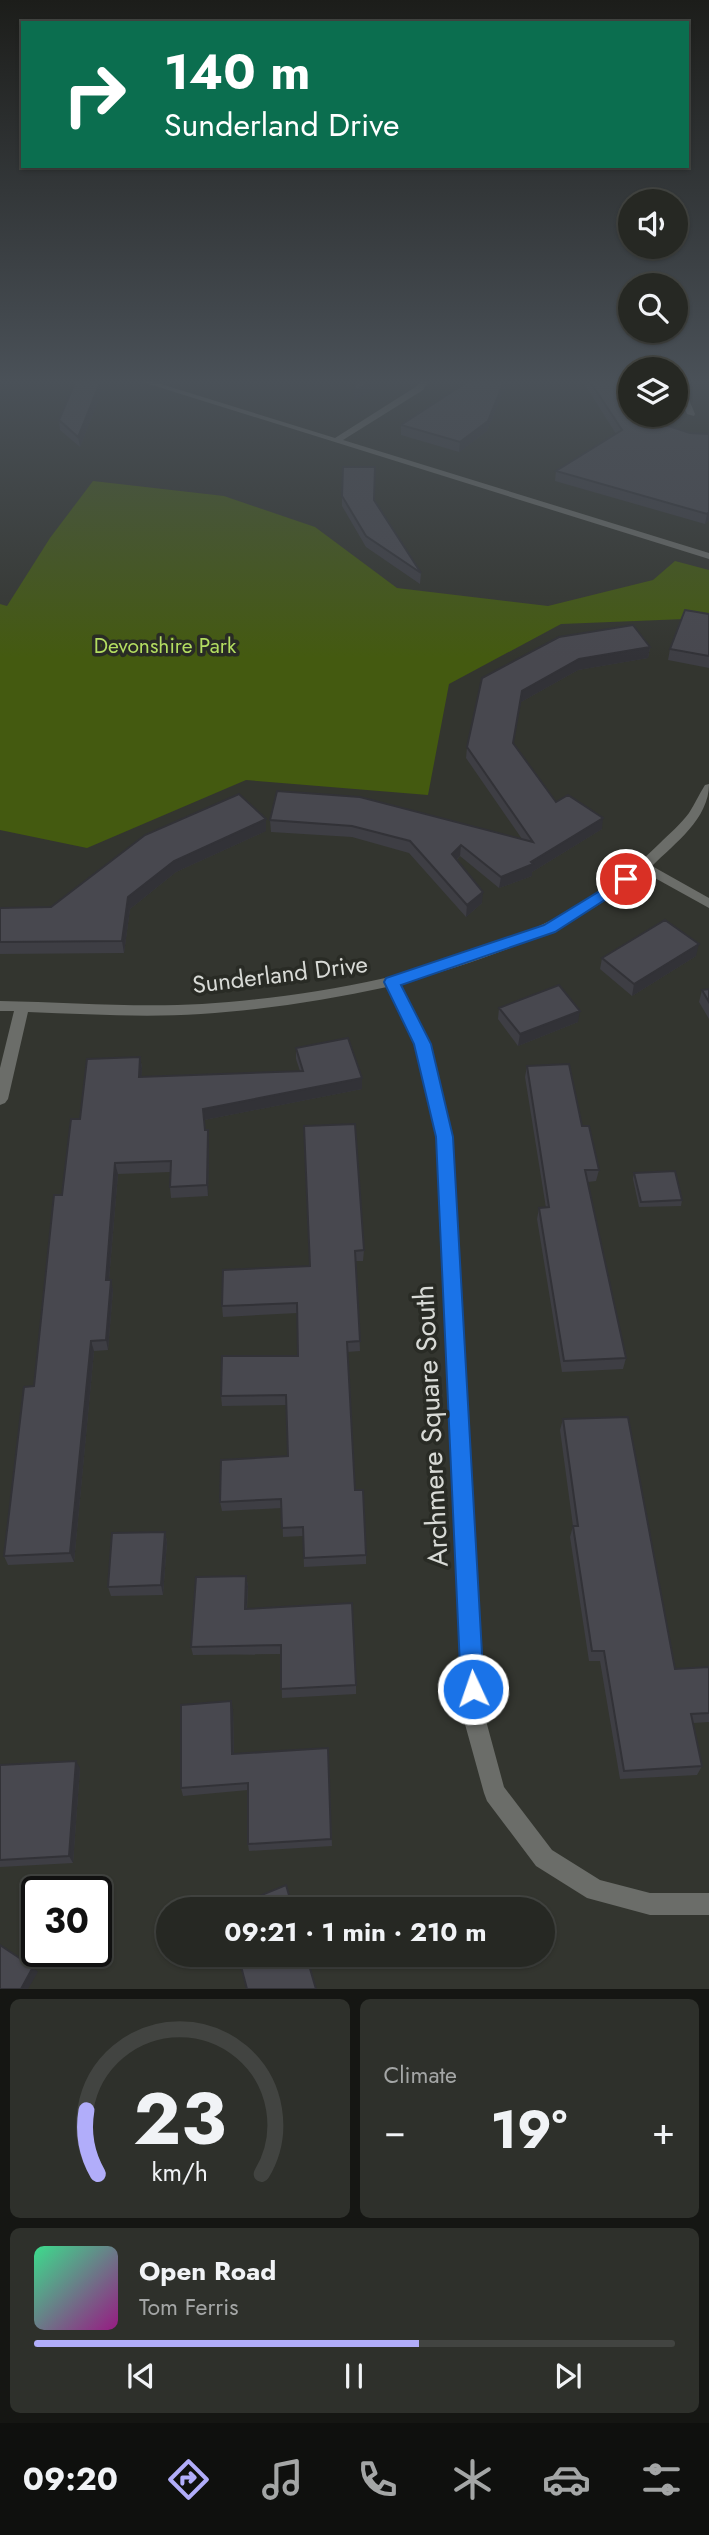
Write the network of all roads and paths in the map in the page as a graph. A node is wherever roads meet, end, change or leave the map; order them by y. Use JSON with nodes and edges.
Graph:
{"nodes":[{"id":1,"x":442,"y":473,"type":"edge"},
{"id":2,"x":709,"y":556,"type":"edge"},
{"id":3,"x":709,"y":788,"type":"edge"},
{"id":4,"x":645,"y":867,"type":"junction"},
{"id":5,"x":709,"y":904,"type":"edge"},
{"id":6,"x":392,"y":982,"type":"junction"},
{"id":7,"x":0,"y":1006,"type":"edge"},
{"id":8,"x":22,"y":1006,"type":"junction"},
{"id":9,"x":0,"y":1099,"type":"edge"},
{"id":10,"x":709,"y":1904,"type":"edge"}],
"edges":[{"from":1,"to":2,"type":"street"},
{"from":3,"to":4,"type":"street","name":"Sunderland Drive"},
{"from":4,"to":5,"type":"street"},
{"from":4,"to":6,"type":"street","name":"Sunderland Drive"},
{"from":6,"to":8,"type":"street","name":"Sunderland Drive"},
{"from":6,"to":10,"type":"street","name":"Archmere Square South"},
{"from":7,"to":8,"type":"street","name":"Sunderland Drive"},
{"from":8,"to":9,"type":"street"}]}
